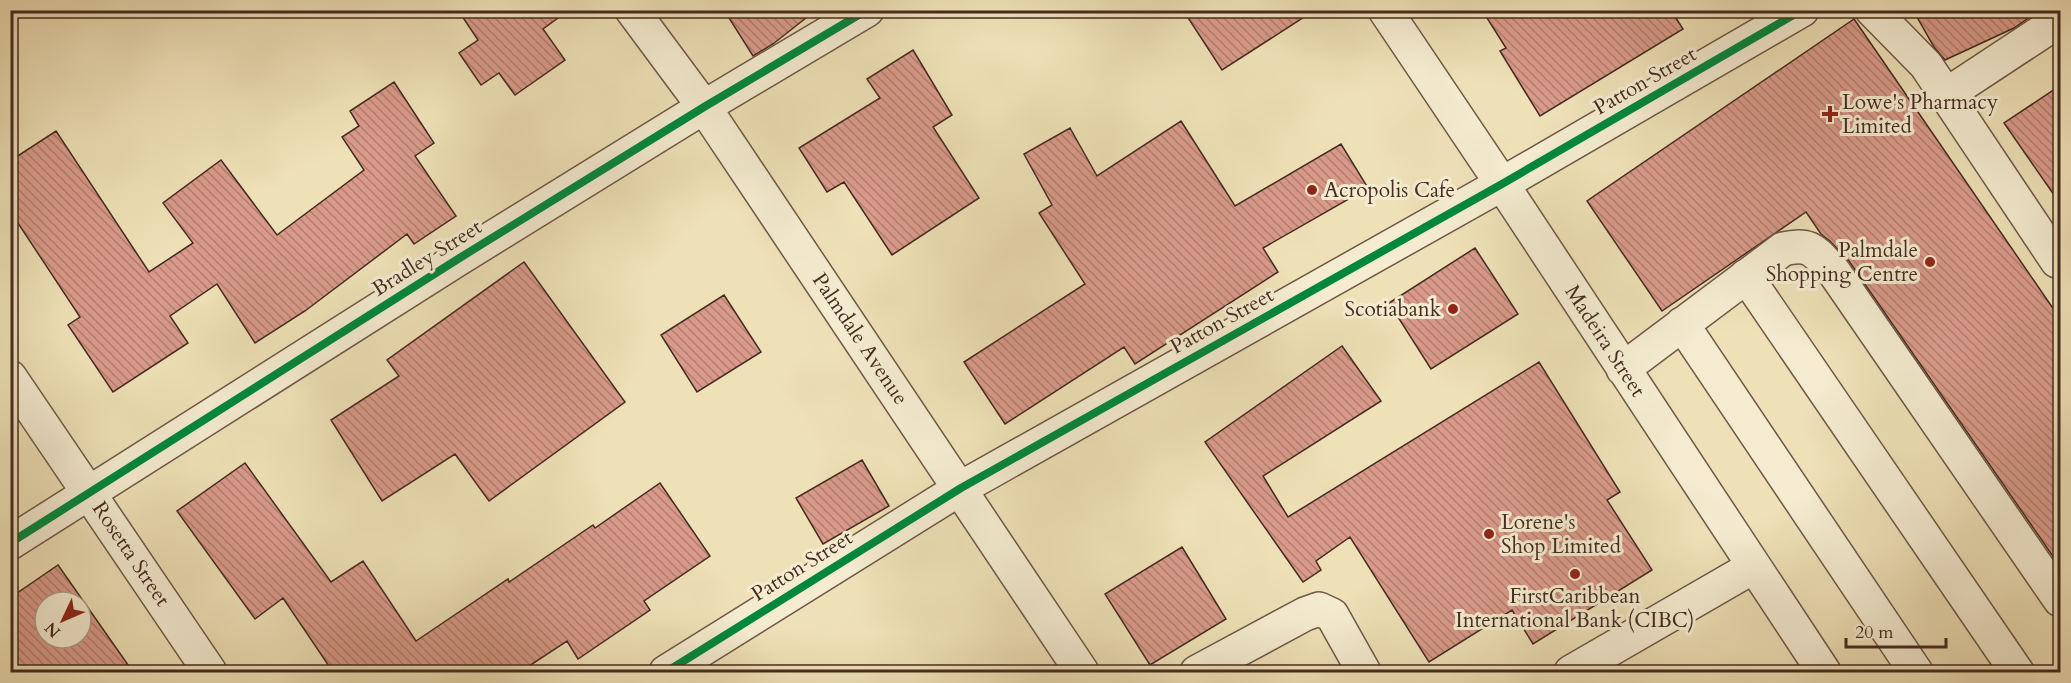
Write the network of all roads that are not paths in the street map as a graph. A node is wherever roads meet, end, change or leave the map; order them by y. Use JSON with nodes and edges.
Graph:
{"nodes":[{"id":1,"x":632,"y":10,"type":"edge"},
{"id":2,"x":867,"y":10,"type":"edge"},
{"id":3,"x":1385,"y":10,"type":"edge"},
{"id":4,"x":1802,"y":10,"type":"edge"},
{"id":5,"x":1872,"y":10,"type":"edge"},
{"id":6,"x":2061,"y":20,"type":"edge"},
{"id":7,"x":1946,"y":95,"type":"junction"},
{"id":8,"x":704,"y":107,"type":"junction"},
{"id":9,"x":1502,"y":184,"type":"junction"},
{"id":10,"x":2057,"y":261,"type":"dead end"},
{"id":11,"x":1746,"y":276,"type":"junction"},
{"id":12,"x":1682,"y":324,"type":"junction"},
{"id":13,"x":1623,"y":369,"type":"junction"},
{"id":14,"x":10,"y":377,"type":"edge"},
{"id":15,"x":961,"y":488,"type":"junction"},
{"id":16,"x":90,"y":494,"type":"junction"},
{"id":17,"x":10,"y":543,"type":"edge"},
{"id":18,"x":1753,"y":567,"type":"junction"},
{"id":19,"x":2061,"y":600,"type":"edge"},
{"id":20,"x":210,"y":672,"type":"edge"},
{"id":21,"x":666,"y":672,"type":"edge"},
{"id":22,"x":1082,"y":672,"type":"edge"},
{"id":23,"x":1197,"y":672,"type":"edge"},
{"id":24,"x":1364,"y":672,"type":"edge"},
{"id":25,"x":1571,"y":672,"type":"edge"},
{"id":26,"x":1824,"y":672,"type":"edge"},
{"id":27,"x":1916,"y":672,"type":"edge"},
{"id":28,"x":2017,"y":672,"type":"edge"}],
"edges":[{"from":1,"to":8,"type":"street","name":"Palmdale Avenue"},
{"from":2,"to":8,"type":"street","name":"Bradley Street"},
{"from":3,"to":9,"type":"street","name":"Madeira Street"},
{"from":4,"to":9,"type":"street","name":"Patton Street"},
{"from":5,"to":7,"type":"street"},
{"from":6,"to":7,"type":"street"},
{"from":7,"to":10,"type":"street"},
{"from":8,"to":15,"type":"street","name":"Palmdale Avenue"},
{"from":8,"to":16,"type":"street","name":"Bradley Street"},
{"from":9,"to":13,"type":"street","name":"Madeira Street"},
{"from":9,"to":15,"type":"street","name":"Patton Street"},
{"from":11,"to":12,"type":"street"},
{"from":11,"to":19,"type":"street"},
{"from":11,"to":28,"type":"street"},
{"from":12,"to":13,"type":"street"},
{"from":12,"to":27,"type":"street"},
{"from":13,"to":18,"type":"street","name":"Madeira Street"},
{"from":14,"to":16,"type":"street","name":"Rosetta Street"},
{"from":15,"to":21,"type":"street","name":"Patton Street"},
{"from":15,"to":22,"type":"street","name":"Palmdale Avenue"},
{"from":16,"to":17,"type":"street","name":"Bradley Street"},
{"from":16,"to":20,"type":"street","name":"Rosetta Street"},
{"from":18,"to":25,"type":"street"},
{"from":18,"to":26,"type":"street","name":"Madeira Street"},
{"from":23,"to":24,"type":"street"}]}
